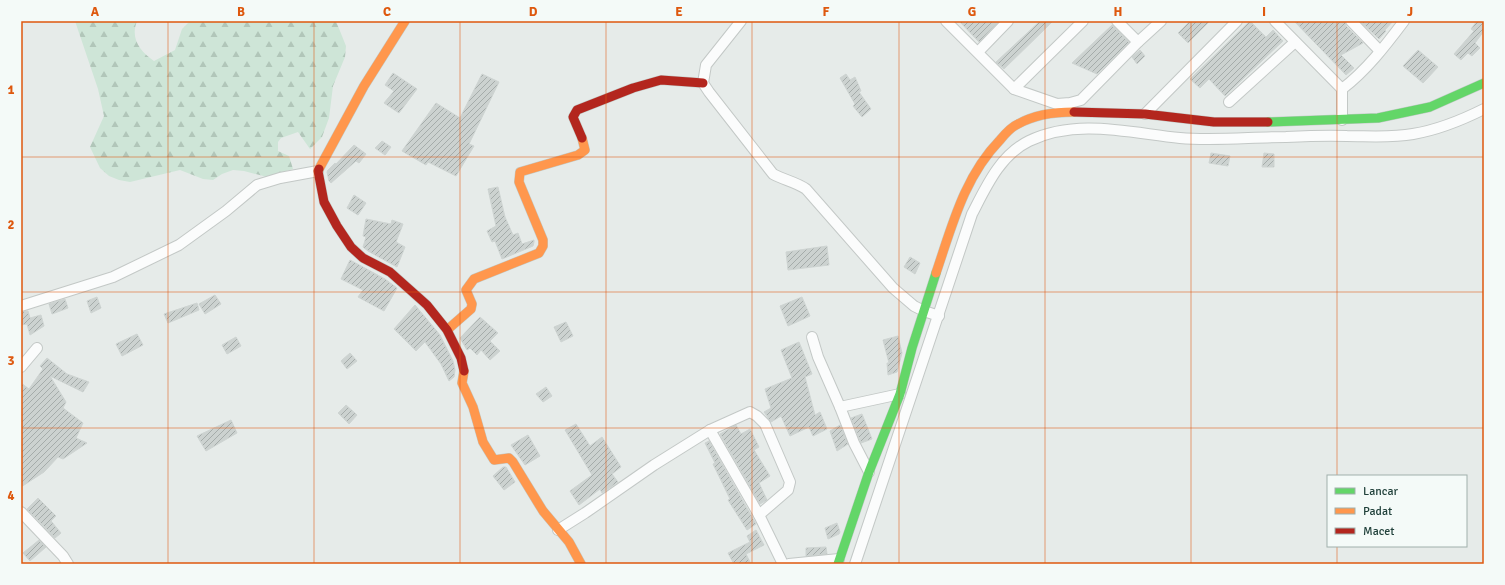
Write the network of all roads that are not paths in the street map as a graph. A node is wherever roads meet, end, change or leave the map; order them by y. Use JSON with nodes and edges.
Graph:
{"nodes":[{"id":1,"x":405,"y":21,"type":"edge"},
{"id":2,"x":741,"y":21,"type":"edge"},
{"id":3,"x":946,"y":21,"type":"edge"},
{"id":4,"x":1008,"y":21,"type":"edge"},
{"id":5,"x":1082,"y":21,"type":"edge"},
{"id":6,"x":1117,"y":21,"type":"edge"},
{"id":7,"x":1161,"y":21,"type":"edge"},
{"id":8,"x":1237,"y":21,"type":"edge"},
{"id":9,"x":1274,"y":21,"type":"edge"},
{"id":10,"x":1351,"y":21,"type":"edge"},
{"id":11,"x":1404,"y":21,"type":"edge"},
{"id":12,"x":1138,"y":42,"type":"junction"},
{"id":13,"x":1295,"y":42,"type":"junction"},
{"id":14,"x":1380,"y":51,"type":"junction"},
{"id":15,"x":978,"y":52,"type":"junction"},
{"id":16,"x":703,"y":83,"type":"junction"},
{"id":17,"x":1484,"y":83,"type":"edge"},
{"id":18,"x":1014,"y":89,"type":"junction"},
{"id":19,"x":1342,"y":89,"type":"junction"},
{"id":20,"x":1229,"y":102,"type":"dead end"},
{"id":21,"x":1484,"y":109,"type":"edge"},
{"id":22,"x":1144,"y":114,"type":"junction"},
{"id":23,"x":1342,"y":120,"type":"junction"},
{"id":24,"x":318,"y":171,"type":"junction"},
{"id":25,"x":21,"y":306,"type":"edge"},
{"id":26,"x":924,"y":312,"type":"junction"},
{"id":27,"x":938,"y":315,"type":"junction"},
{"id":28,"x":447,"y":330,"type":"junction"},
{"id":29,"x":812,"y":337,"type":"dead end"},
{"id":30,"x":37,"y":348,"type":"dead end"},
{"id":31,"x":21,"y":367,"type":"edge"},
{"id":32,"x":900,"y":394,"type":"junction"},
{"id":33,"x":840,"y":407,"type":"junction"},
{"id":34,"x":710,"y":430,"type":"junction"},
{"id":35,"x":869,"y":472,"type":"junction"},
{"id":36,"x":21,"y":512,"type":"edge"},
{"id":37,"x":759,"y":515,"type":"junction"},
{"id":38,"x":558,"y":530,"type":"junction"},
{"id":39,"x":838,"y":562,"type":"edge"},
{"id":40,"x":68,"y":564,"type":"edge"},
{"id":41,"x":580,"y":564,"type":"edge"},
{"id":42,"x":783,"y":564,"type":"edge"},
{"id":43,"x":789,"y":564,"type":"edge"},
{"id":44,"x":855,"y":564,"type":"edge"}],
"edges":[{"from":1,"to":24,"type":"street"},
{"from":2,"to":16,"type":"street"},
{"from":3,"to":15,"type":"street"},
{"from":4,"to":15,"type":"street"},
{"from":5,"to":18,"type":"street"},
{"from":6,"to":12,"type":"street"},
{"from":7,"to":12,"type":"street"},
{"from":8,"to":22,"type":"street"},
{"from":9,"to":13,"type":"street"},
{"from":10,"to":14,"type":"street"},
{"from":11,"to":14,"type":"street"},
{"from":12,"to":18,"type":"street"},
{"from":13,"to":19,"type":"street"},
{"from":13,"to":20,"type":"street"},
{"from":14,"to":19,"type":"street"},
{"from":15,"to":18,"type":"street"},
{"from":16,"to":26,"type":"street"},
{"from":16,"to":28,"type":"street"},
{"from":17,"to":23,"type":"street"},
{"from":19,"to":23,"type":"street"},
{"from":21,"to":27,"type":"street"},
{"from":22,"to":23,"type":"street"},
{"from":22,"to":26,"type":"street"},
{"from":24,"to":25,"type":"street"},
{"from":24,"to":28,"type":"street"},
{"from":26,"to":27,"type":"street"},
{"from":26,"to":32,"type":"street"},
{"from":27,"to":44,"type":"street"},
{"from":28,"to":38,"type":"street"},
{"from":29,"to":33,"type":"street"},
{"from":30,"to":31,"type":"street"},
{"from":32,"to":33,"type":"street"},
{"from":32,"to":35,"type":"street"},
{"from":33,"to":35,"type":"street"},
{"from":34,"to":37,"type":"street"},
{"from":34,"to":37,"type":"street"},
{"from":34,"to":38,"type":"street"},
{"from":35,"to":39,"type":"street"},
{"from":36,"to":40,"type":"street"},
{"from":37,"to":42,"type":"street"},
{"from":38,"to":41,"type":"street"},
{"from":39,"to":43,"type":"street"}]}
